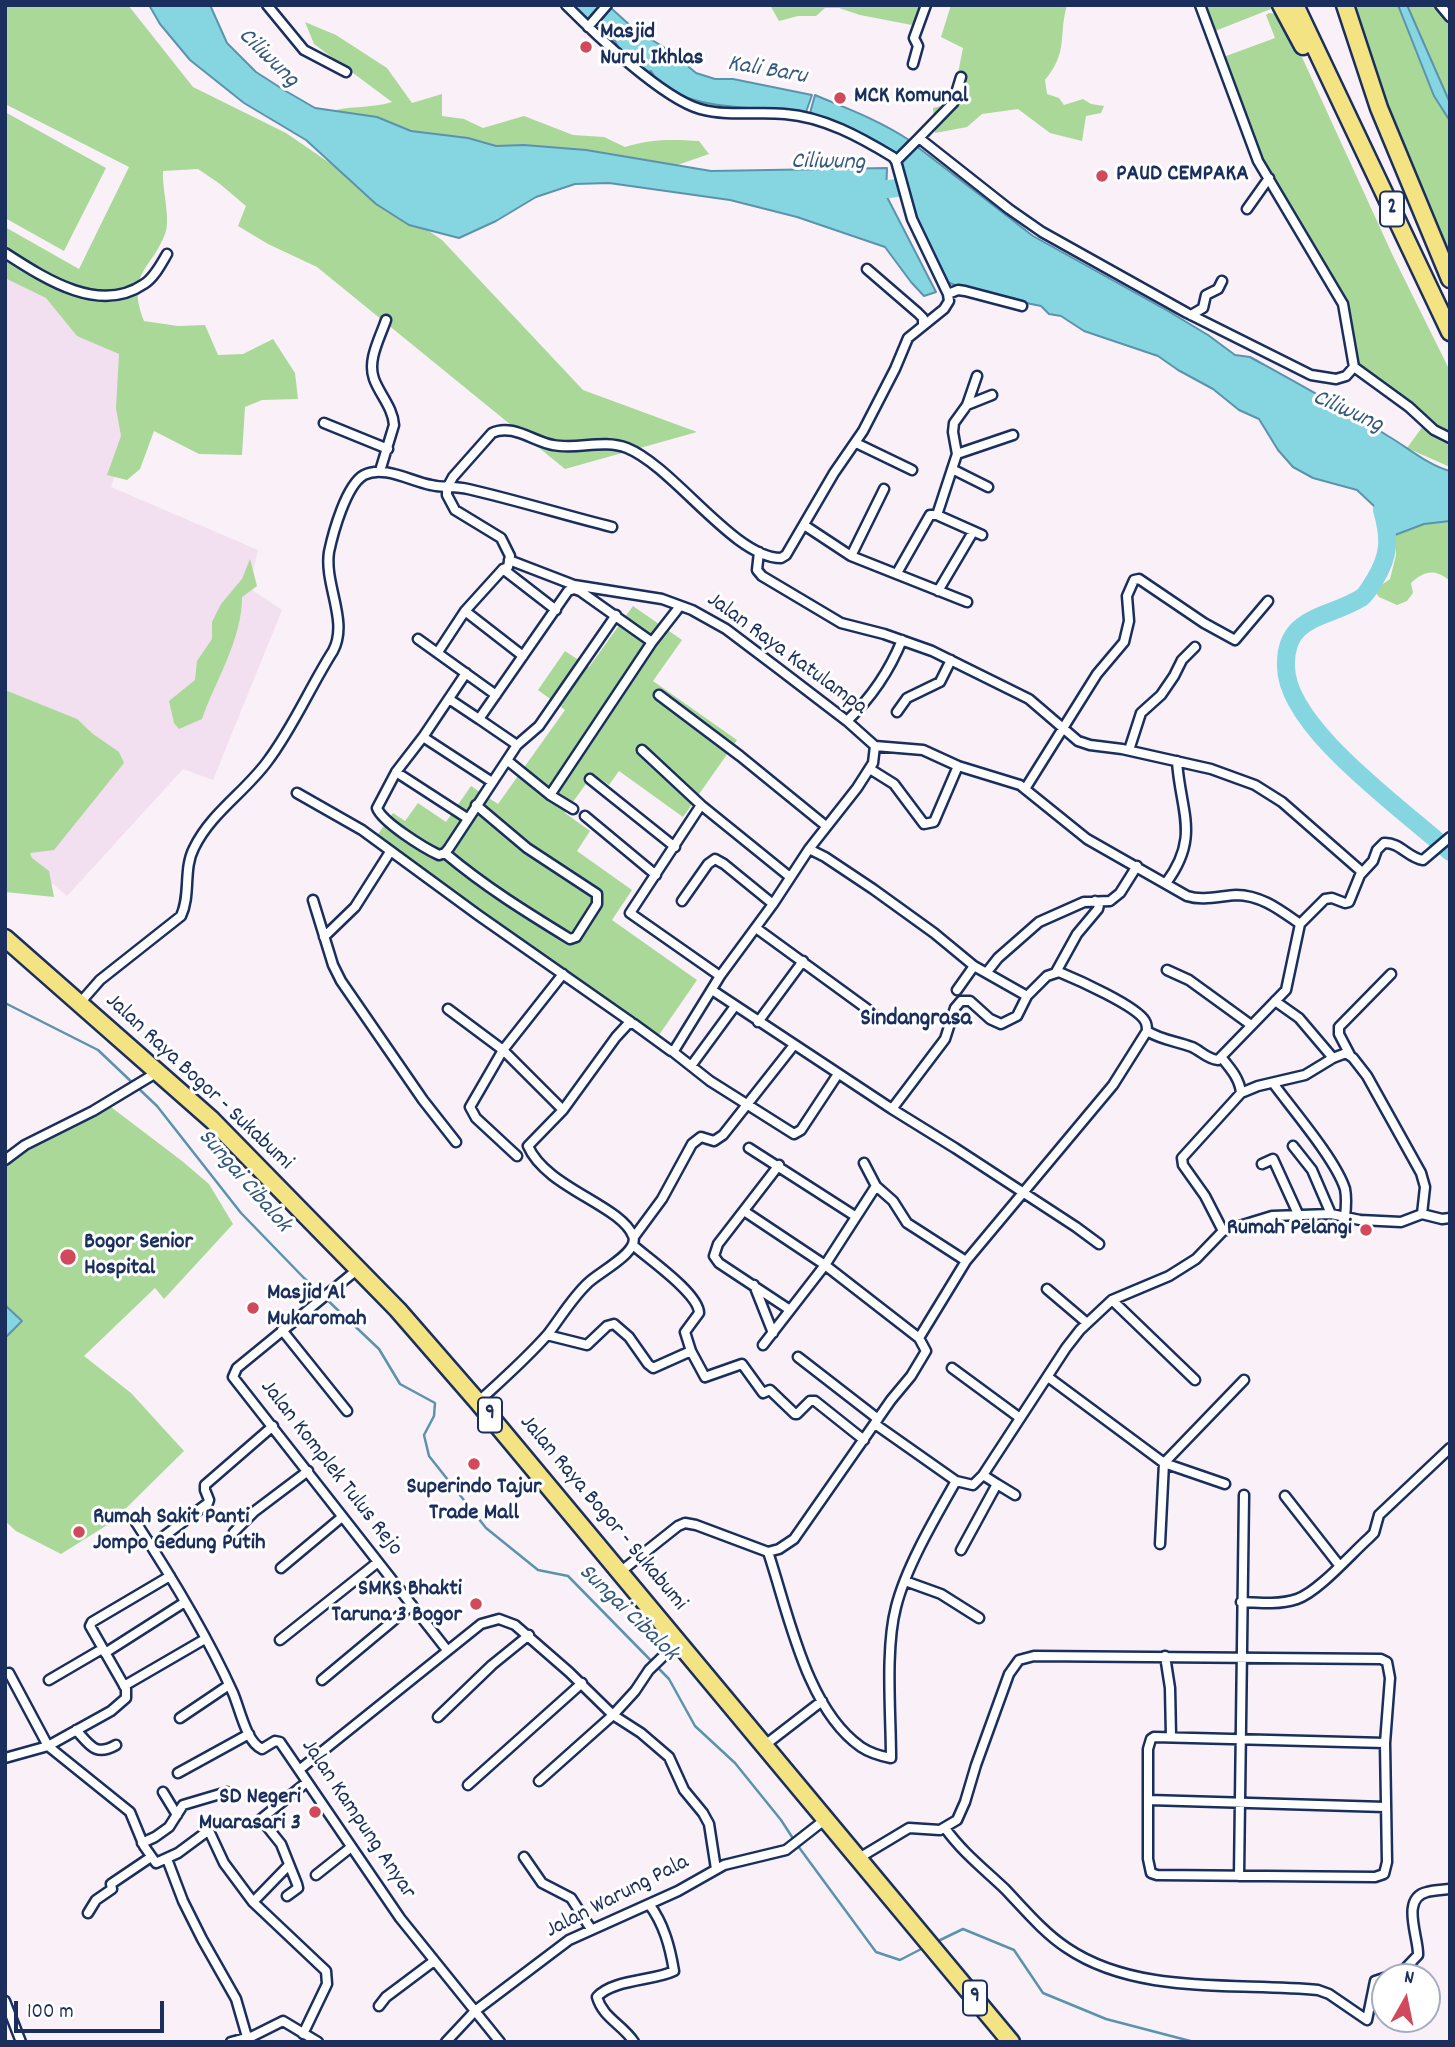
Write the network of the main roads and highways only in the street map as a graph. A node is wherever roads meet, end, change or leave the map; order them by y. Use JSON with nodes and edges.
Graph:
{"nodes":[{"id":1,"x":1281,"y":5,"type":"edge"},
{"id":2,"x":1295,"y":5,"type":"edge"},
{"id":3,"x":1345,"y":5,"type":"edge"},
{"id":4,"x":1351,"y":122,"type":"junction"},
{"id":5,"x":1450,"y":279,"type":"edge"},
{"id":6,"x":1450,"y":332,"type":"edge"},
{"id":7,"x":5,"y":937,"type":"edge"},
{"id":8,"x":1011,"y":2042,"type":"edge"}],
"edges":[{"from":1,"to":4,"type":"highway"},
{"from":2,"to":4,"type":"highway","number":"2"},
{"from":3,"to":5,"type":"highway","number":"2"},
{"from":4,"to":6,"type":"highway","number":"2"},
{"from":7,"to":8,"type":"highway","name":"Jalan Raya Bogor - Sukabumi","number":"9"}]}
